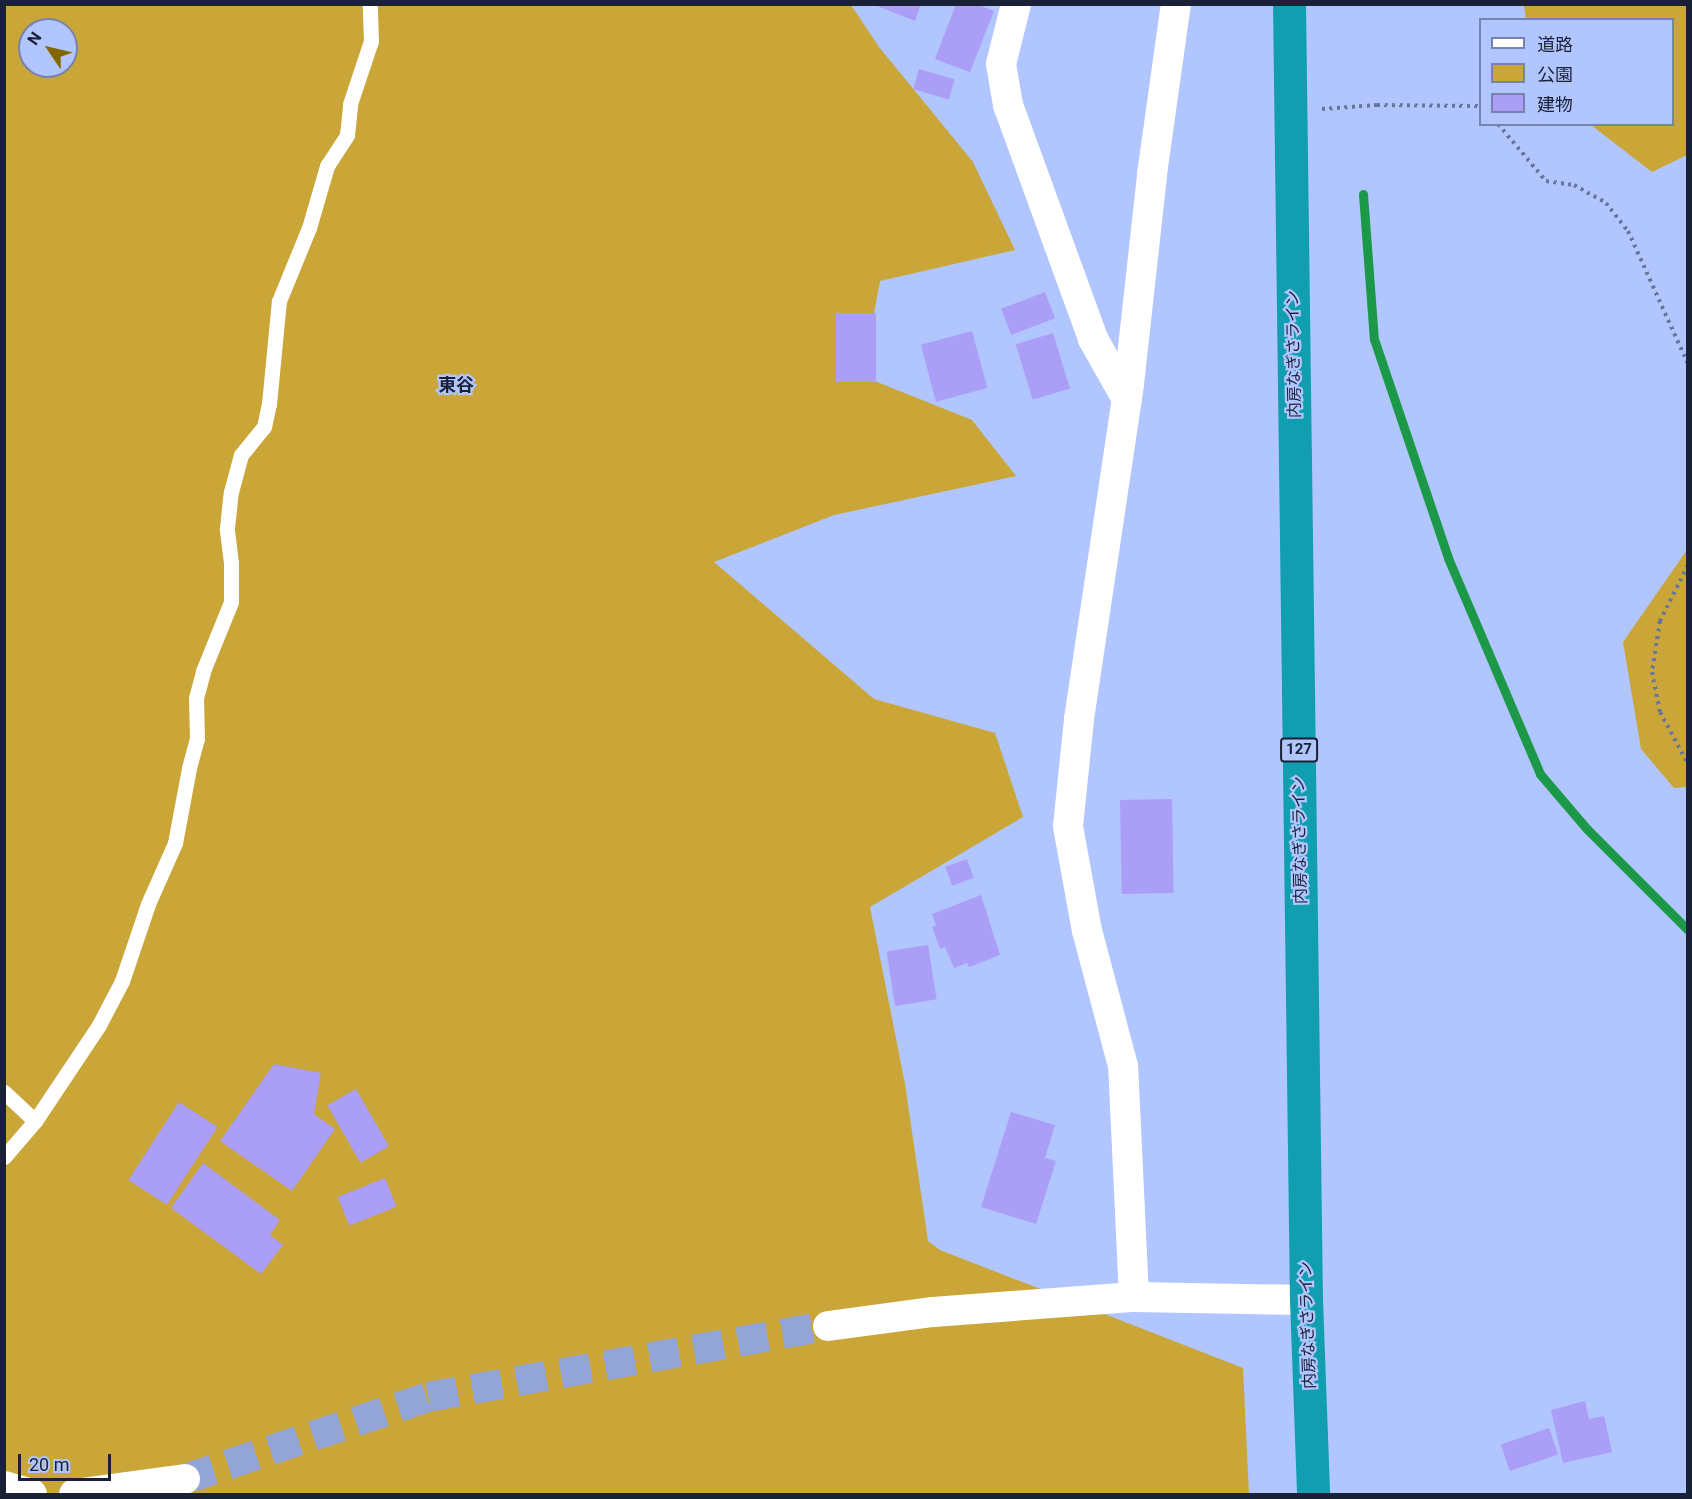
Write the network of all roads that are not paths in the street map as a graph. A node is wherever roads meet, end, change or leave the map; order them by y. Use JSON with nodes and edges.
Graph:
{"nodes":[{"id":1,"x":370,"y":4,"type":"edge"},
{"id":2,"x":1016,"y":4,"type":"edge"},
{"id":3,"x":1176,"y":4,"type":"edge"},
{"id":4,"x":1289,"y":4,"type":"edge"},
{"id":5,"x":1127,"y":399,"type":"junction"},
{"id":6,"x":4,"y":1092,"type":"edge"},
{"id":7,"x":35,"y":1121,"type":"junction"},
{"id":8,"x":4,"y":1157,"type":"edge"},
{"id":9,"x":1134,"y":1297,"type":"junction"},
{"id":10,"x":1306,"y":1300,"type":"junction"},
{"id":11,"x":828,"y":1326,"type":"tunnel mouth"},
{"id":12,"x":185,"y":1479,"type":"tunnel mouth"},
{"id":13,"x":4,"y":1486,"type":"edge"},
{"id":14,"x":32,"y":1494,"type":"edge"},
{"id":15,"x":74,"y":1494,"type":"edge"},
{"id":16,"x":1313,"y":1494,"type":"edge"}],
"edges":[{"from":1,"to":7,"type":"lane"},
{"from":2,"to":5,"type":"street"},
{"from":3,"to":5,"type":"street"},
{"from":4,"to":10,"type":"highway","name":"内房なぎさライン","number":"127"},
{"from":5,"to":9,"type":"street"},
{"from":6,"to":7,"type":"lane"},
{"from":7,"to":8,"type":"lane"},
{"from":9,"to":10,"type":"street"},
{"from":9,"to":11,"type":"street"},
{"from":10,"to":16,"type":"highway","name":"内房なぎさライン","number":"127"},
{"from":12,"to":15,"type":"street"},
{"from":13,"to":14,"type":"street"}]}
